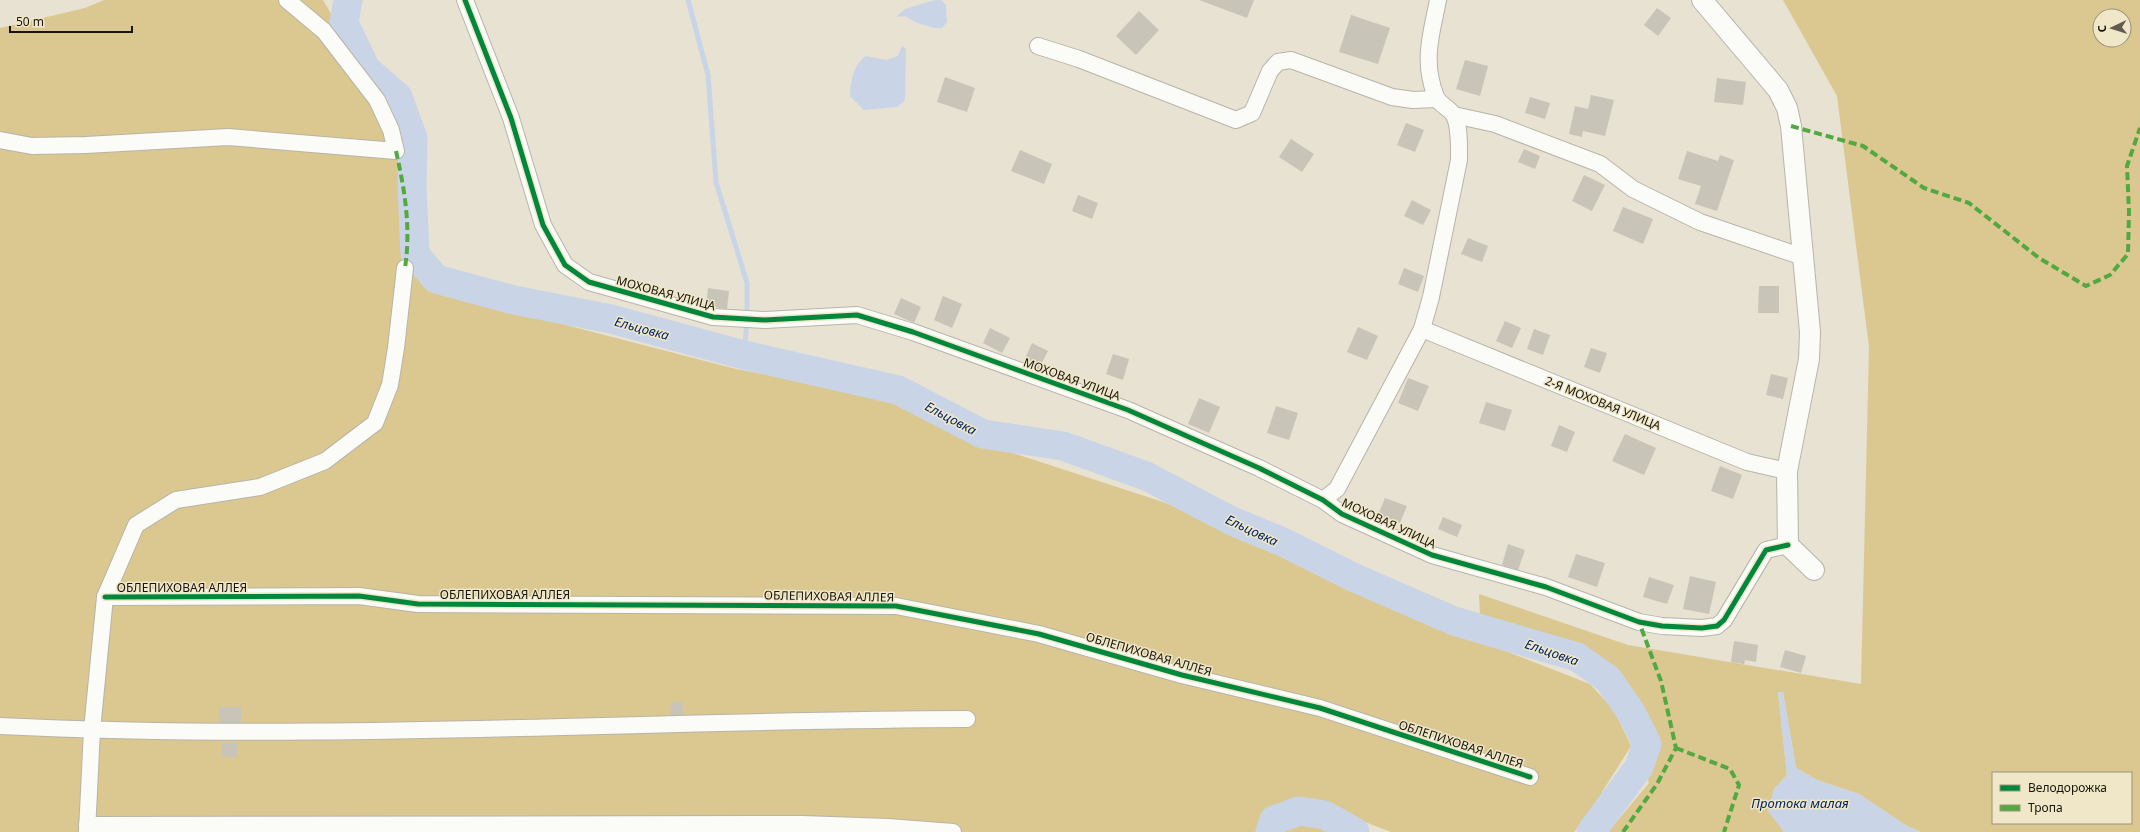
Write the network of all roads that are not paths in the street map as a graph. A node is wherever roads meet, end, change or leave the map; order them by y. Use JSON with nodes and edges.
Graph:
{"nodes":[{"id":1,"x":287,"y":0,"type":"edge"},
{"id":2,"x":465,"y":0,"type":"edge"},
{"id":3,"x":1438,"y":0,"type":"edge"},
{"id":4,"x":1702,"y":0,"type":"edge"},
{"id":5,"x":1038,"y":46,"type":"dead end"},
{"id":6,"x":1437,"y":99,"type":"junction"},
{"id":7,"x":1454,"y":115,"type":"junction"},
{"id":8,"x":0,"y":140,"type":"edge"},
{"id":9,"x":1803,"y":257,"type":"junction"},
{"id":10,"x":405,"y":268,"type":"dead end"},
{"id":11,"x":1422,"y":329,"type":"junction"},
{"id":12,"x":1787,"y":471,"type":"junction"},
{"id":13,"x":1323,"y":500,"type":"junction"},
{"id":14,"x":1788,"y":545,"type":"junction"},
{"id":15,"x":1814,"y":570,"type":"dead end"},
{"id":16,"x":105,"y":597,"type":"junction"},
{"id":17,"x":967,"y":719,"type":"dead end"},
{"id":18,"x":0,"y":726,"type":"edge"},
{"id":19,"x":92,"y":730,"type":"junction"},
{"id":20,"x":1530,"y":777,"type":"dead end"},
{"id":21,"x":87,"y":828,"type":"edge"},
{"id":22,"x":953,"y":832,"type":"edge"}],
"edges":[{"from":1,"to":8,"type":"street"},
{"from":2,"to":13,"type":"street","name":"МОХОВАЯ УЛИЦА"},
{"from":3,"to":6,"type":"street"},
{"from":4,"to":9,"type":"street"},
{"from":5,"to":6,"type":"street"},
{"from":6,"to":7,"type":"street"},
{"from":7,"to":9,"type":"street"},
{"from":7,"to":11,"type":"street"},
{"from":9,"to":12,"type":"street"},
{"from":10,"to":16,"type":"street"},
{"from":11,"to":12,"type":"street","name":"2-Я МОХОВАЯ УЛИЦА"},
{"from":11,"to":13,"type":"street"},
{"from":12,"to":14,"type":"street"},
{"from":13,"to":14,"type":"street","name":"МОХОВАЯ УЛИЦА"},
{"from":14,"to":15,"type":"street"},
{"from":16,"to":19,"type":"street"},
{"from":16,"to":20,"type":"street","name":"ОБЛЕПИХОВАЯ АЛЛЕЯ"},
{"from":17,"to":19,"type":"street"},
{"from":18,"to":19,"type":"street"},
{"from":19,"to":21,"type":"street"},
{"from":21,"to":22,"type":"street"}]}
